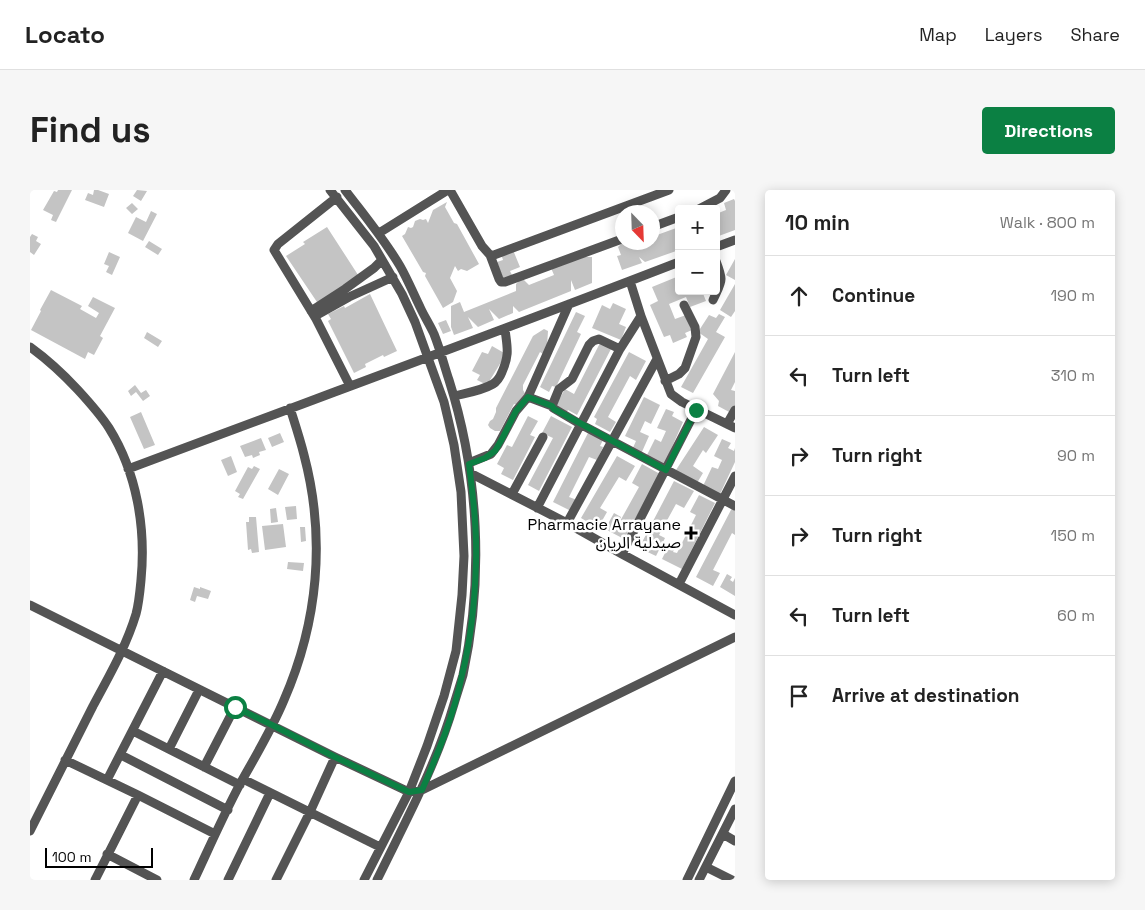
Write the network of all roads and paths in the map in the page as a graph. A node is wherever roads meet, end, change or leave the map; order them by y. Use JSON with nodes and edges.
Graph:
{"nodes":[{"id":1,"x":345,"y":190,"type":"edge"},
{"id":2,"x":449,"y":190,"type":"edge"},
{"id":3,"x":669,"y":190,"type":"edge"},
{"id":4,"x":726,"y":190,"type":"edge"},
{"id":5,"x":334,"y":194,"type":"edge"},
{"id":6,"x":707,"y":205,"type":"edge"},
{"id":7,"x":675,"y":218,"type":"edge"},
{"id":8,"x":660,"y":224,"type":"edge"},
{"id":9,"x":379,"y":233,"type":"junction"},
{"id":10,"x":735,"y":240,"type":"edge"},
{"id":11,"x":615,"y":242,"type":"edge"},
{"id":12,"x":720,"y":246,"type":"edge"},
{"id":13,"x":490,"y":255,"type":"junction"},
{"id":14,"x":382,"y":260,"type":"junction"},
{"id":15,"x":675,"y":264,"type":"edge"},
{"id":16,"x":720,"y":271,"type":"edge"},
{"id":17,"x":393,"y":278,"type":"junction"},
{"id":18,"x":630,"y":281,"type":"junction"},
{"id":19,"x":720,"y":284,"type":"edge"},
{"id":20,"x":347,"y":293,"type":"junction"},
{"id":21,"x":715,"y":295,"type":"edge"},
{"id":22,"x":713,"y":300,"type":"dead end"},
{"id":23,"x":569,"y":304,"type":"junction"},
{"id":24,"x":684,"y":305,"type":"dead end"},
{"id":25,"x":313,"y":313,"type":"junction"},
{"id":26,"x":641,"y":316,"type":"junction"},
{"id":27,"x":505,"y":329,"type":"junction"},
{"id":28,"x":30,"y":347,"type":"edge"},
{"id":29,"x":620,"y":349,"type":"junction"},
{"id":30,"x":441,"y":352,"type":"junction"},
{"id":31,"x":428,"y":358,"type":"junction"},
{"id":32,"x":657,"y":359,"type":"junction"},
{"id":33,"x":666,"y":381,"type":"junction"},
{"id":34,"x":350,"y":386,"type":"junction"},
{"id":35,"x":454,"y":396,"type":"junction"},
{"id":36,"x":528,"y":397,"type":"junction"},
{"id":37,"x":552,"y":406,"type":"junction"},
{"id":38,"x":290,"y":408,"type":"junction"},
{"id":39,"x":696,"y":410,"type":"junction"},
{"id":40,"x":735,"y":410,"type":"edge"},
{"id":41,"x":580,"y":424,"type":"junction"},
{"id":42,"x":731,"y":426,"type":"edge"},
{"id":43,"x":543,"y":436,"type":"dead end"},
{"id":44,"x":612,"y":441,"type":"junction"},
{"id":45,"x":469,"y":468,"type":"junction"},
{"id":46,"x":128,"y":469,"type":"junction"},
{"id":47,"x":666,"y":470,"type":"junction"},
{"id":48,"x":735,"y":476,"type":"edge"},
{"id":49,"x":512,"y":494,"type":"junction"},
{"id":50,"x":723,"y":500,"type":"junction"},
{"id":51,"x":735,"y":506,"type":"edge"},
{"id":52,"x":537,"y":508,"type":"junction"},
{"id":53,"x":567,"y":523,"type":"junction"},
{"id":54,"x":622,"y":554,"type":"junction"},
{"id":55,"x":679,"y":584,"type":"junction"},
{"id":56,"x":30,"y":604,"type":"edge"},
{"id":57,"x":735,"y":614,"type":"edge"},
{"id":58,"x":735,"y":637,"type":"edge"},
{"id":59,"x":122,"y":650,"type":"junction"},
{"id":60,"x":163,"y":671,"type":"junction"},
{"id":61,"x":199,"y":690,"type":"junction"},
{"id":62,"x":235,"y":707,"type":"junction"},
{"id":63,"x":272,"y":725,"type":"junction"},
{"id":64,"x":133,"y":731,"type":"junction"},
{"id":65,"x":169,"y":750,"type":"junction"},
{"id":66,"x":121,"y":755,"type":"junction"},
{"id":67,"x":335,"y":757,"type":"junction"},
{"id":68,"x":65,"y":760,"type":"junction"},
{"id":69,"x":204,"y":767,"type":"junction"},
{"id":70,"x":107,"y":780,"type":"junction"},
{"id":71,"x":735,"y":781,"type":"edge"},
{"id":72,"x":241,"y":782,"type":"junction"},
{"id":73,"x":422,"y":790,"type":"junction"},
{"id":74,"x":409,"y":792,"type":"junction"},
{"id":75,"x":270,"y":793,"type":"junction"},
{"id":76,"x":138,"y":795,"type":"junction"},
{"id":77,"x":413,"y":806,"type":"junction"},
{"id":78,"x":735,"y":809,"type":"edge"},
{"id":79,"x":228,"y":810,"type":"junction"},
{"id":80,"x":310,"y":812,"type":"junction"},
{"id":81,"x":30,"y":831,"type":"edge"},
{"id":82,"x":215,"y":834,"type":"junction"},
{"id":83,"x":722,"y":834,"type":"junction"},
{"id":84,"x":735,"y":841,"type":"edge"},
{"id":85,"x":380,"y":847,"type":"junction"},
{"id":86,"x":107,"y":854,"type":"junction"},
{"id":87,"x":706,"y":867,"type":"junction"},
{"id":88,"x":95,"y":880,"type":"edge"},
{"id":89,"x":157,"y":880,"type":"edge"},
{"id":90,"x":194,"y":880,"type":"edge"},
{"id":91,"x":228,"y":880,"type":"edge"},
{"id":92,"x":276,"y":880,"type":"edge"},
{"id":93,"x":364,"y":880,"type":"edge"},
{"id":94,"x":377,"y":880,"type":"edge"},
{"id":95,"x":687,"y":880,"type":"edge"},
{"id":96,"x":699,"y":880,"type":"edge"},
{"id":97,"x":732,"y":880,"type":"edge"}],
"edges":[{"from":1,"to":9,"type":"street"},
{"from":2,"to":9,"type":"street"},
{"from":2,"to":13,"type":"street"},
{"from":3,"to":13,"type":"street"},
{"from":4,"to":6,"type":"street"},
{"from":5,"to":14,"type":"street"},
{"from":5,"to":25,"type":"street"},
{"from":7,"to":8,"type":"street"},
{"from":9,"to":30,"type":"street"},
{"from":10,"to":12,"type":"street"},
{"from":11,"to":13,"type":"street"},
{"from":14,"to":17,"type":"street"},
{"from":14,"to":20,"type":"street"},
{"from":15,"to":18,"type":"street"},
{"from":16,"to":19,"type":"street"},
{"from":17,"to":20,"type":"street"},
{"from":17,"to":31,"type":"street"},
{"from":18,"to":23,"type":"street"},
{"from":18,"to":26,"type":"street"},
{"from":20,"to":25,"type":"street"},
{"from":21,"to":22,"type":"street"},
{"from":23,"to":27,"type":"street"},
{"from":23,"to":36,"type":"street"},
{"from":24,"to":33,"type":"street"},
{"from":25,"to":34,"type":"street"},
{"from":26,"to":29,"type":"street"},
{"from":26,"to":32,"type":"street"},
{"from":27,"to":30,"type":"street"},
{"from":27,"to":35,"type":"street"},
{"from":28,"to":46,"type":"street"},
{"from":29,"to":37,"type":"street"},
{"from":29,"to":41,"type":"street"},
{"from":30,"to":31,"type":"street"},
{"from":30,"to":35,"type":"street"},
{"from":31,"to":34,"type":"street"},
{"from":31,"to":74,"type":"street"},
{"from":32,"to":33,"type":"street"},
{"from":32,"to":44,"type":"street"},
{"from":33,"to":39,"type":"street"},
{"from":34,"to":38,"type":"street"},
{"from":35,"to":45,"type":"street"},
{"from":36,"to":37,"type":"street"},
{"from":36,"to":45,"type":"street"},
{"from":37,"to":41,"type":"street"},
{"from":38,"to":46,"type":"street"},
{"from":38,"to":63,"type":"street"},
{"from":39,"to":42,"type":"street"},
{"from":39,"to":47,"type":"street"},
{"from":40,"to":42,"type":"street"},
{"from":41,"to":44,"type":"street"},
{"from":41,"to":52,"type":"street"},
{"from":43,"to":49,"type":"street"},
{"from":44,"to":47,"type":"street"},
{"from":44,"to":53,"type":"street"},
{"from":45,"to":49,"type":"street"},
{"from":45,"to":73,"type":"street"},
{"from":46,"to":59,"type":"street"},
{"from":47,"to":50,"type":"street"},
{"from":47,"to":54,"type":"street"},
{"from":48,"to":50,"type":"street"},
{"from":49,"to":52,"type":"street"},
{"from":50,"to":51,"type":"street"},
{"from":50,"to":55,"type":"street"},
{"from":52,"to":53,"type":"street"},
{"from":53,"to":54,"type":"street"},
{"from":54,"to":55,"type":"street"},
{"from":55,"to":57,"type":"street"},
{"from":56,"to":59,"type":"street"},
{"from":58,"to":73,"type":"street"},
{"from":59,"to":60,"type":"street"},
{"from":59,"to":68,"type":"street"},
{"from":60,"to":61,"type":"street"},
{"from":60,"to":64,"type":"street"},
{"from":61,"to":62,"type":"street"},
{"from":61,"to":65,"type":"street"},
{"from":62,"to":63,"type":"street"},
{"from":62,"to":69,"type":"street"},
{"from":63,"to":67,"type":"street"},
{"from":63,"to":72,"type":"street"},
{"from":64,"to":65,"type":"street"},
{"from":64,"to":66,"type":"street"},
{"from":65,"to":69,"type":"street"},
{"from":66,"to":70,"type":"street"},
{"from":66,"to":79,"type":"street"},
{"from":67,"to":74,"type":"street"},
{"from":67,"to":80,"type":"street"},
{"from":68,"to":70,"type":"street"},
{"from":68,"to":81,"type":"street"},
{"from":69,"to":72,"type":"street"},
{"from":70,"to":76,"type":"street"},
{"from":71,"to":95,"type":"street"},
{"from":72,"to":75,"type":"street"},
{"from":72,"to":79,"type":"street"},
{"from":73,"to":74,"type":"street"},
{"from":73,"to":77,"type":"street"},
{"from":74,"to":77,"type":"street"},
{"from":74,"to":85,"type":"street"},
{"from":75,"to":80,"type":"street"},
{"from":75,"to":91,"type":"street"},
{"from":76,"to":82,"type":"street"},
{"from":76,"to":86,"type":"street"},
{"from":77,"to":94,"type":"street"},
{"from":78,"to":83,"type":"street"},
{"from":79,"to":82,"type":"street"},
{"from":80,"to":85,"type":"street"},
{"from":80,"to":92,"type":"street"},
{"from":82,"to":90,"type":"street"},
{"from":83,"to":84,"type":"street"},
{"from":83,"to":87,"type":"street"},
{"from":85,"to":93,"type":"street"},
{"from":86,"to":88,"type":"street"},
{"from":86,"to":89,"type":"street"},
{"from":87,"to":96,"type":"street"},
{"from":87,"to":97,"type":"street"}]}
